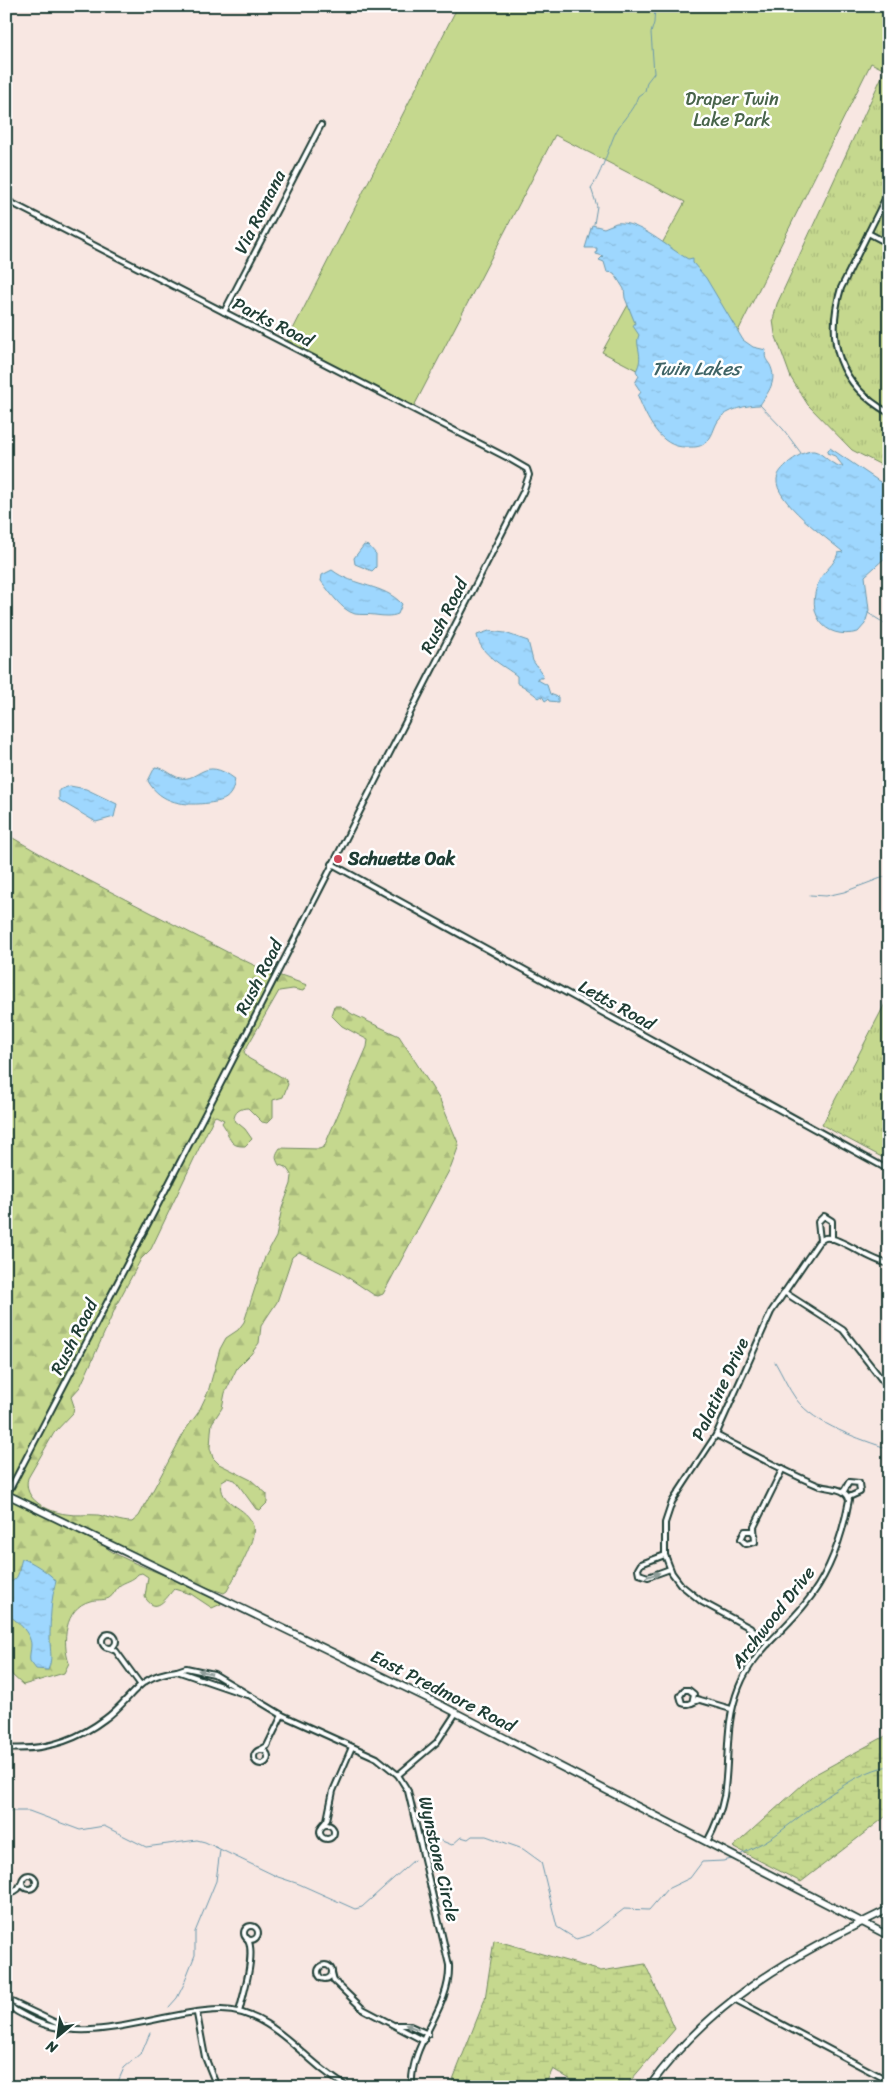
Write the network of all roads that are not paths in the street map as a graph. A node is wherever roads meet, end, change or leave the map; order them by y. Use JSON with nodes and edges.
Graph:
{"nodes":[{"id":1,"x":321,"y":124,"type":"dead end"},
{"id":2,"x":889,"y":191,"type":"edge"},
{"id":3,"x":6,"y":200,"type":"edge"},
{"id":4,"x":868,"y":233,"type":"junction"},
{"id":5,"x":889,"y":244,"type":"edge"},
{"id":6,"x":224,"y":312,"type":"junction"},
{"id":7,"x":889,"y":413,"type":"edge"},
{"id":8,"x":527,"y":470,"type":"joint"},
{"id":9,"x":332,"y":864,"type":"junction"},
{"id":10,"x":889,"y":1170,"type":"edge"},
{"id":11,"x":832,"y":1239,"type":"junction"},
{"id":12,"x":820,"y":1240,"type":"junction"},
{"id":13,"x":889,"y":1264,"type":"edge"},
{"id":14,"x":784,"y":1292,"type":"junction"},
{"id":15,"x":889,"y":1389,"type":"edge"},
{"id":16,"x":716,"y":1435,"type":"junction"},
{"id":17,"x":783,"y":1468,"type":"junction"},
{"id":18,"x":844,"y":1491,"type":"junction"},
{"id":19,"x":7,"y":1495,"type":"edge"},
{"id":20,"x":849,"y":1498,"type":"junction"},
{"id":21,"x":754,"y":1527,"type":"junction"},
{"id":22,"x":748,"y":1530,"type":"junction"},
{"id":23,"x":756,"y":1535,"type":"junction"},
{"id":24,"x":665,"y":1556,"type":"junction"},
{"id":25,"x":670,"y":1569,"type":"junction"},
{"id":26,"x":116,"y":1643,"type":"junction"},
{"id":27,"x":768,"y":1644,"type":"junction"},
{"id":28,"x":109,"y":1648,"type":"junction"},
{"id":29,"x":116,"y":1651,"type":"junction"},
{"id":30,"x":177,"y":1672,"type":"junction"},
{"id":31,"x":140,"y":1684,"type":"junction"},
{"id":32,"x":694,"y":1694,"type":"junction"},
{"id":33,"x":247,"y":1695,"type":"junction"},
{"id":34,"x":699,"y":1700,"type":"junction"},
{"id":35,"x":692,"y":1703,"type":"junction"},
{"id":36,"x":731,"y":1709,"type":"junction"},
{"id":37,"x":456,"y":1713,"type":"junction"},
{"id":38,"x":282,"y":1715,"type":"junction"},
{"id":39,"x":267,"y":1746,"type":"junction"},
{"id":40,"x":352,"y":1747,"type":"junction"},
{"id":41,"x":6,"y":1748,"type":"edge"},
{"id":42,"x":260,"y":1750,"type":"junction"},
{"id":43,"x":268,"y":1754,"type":"junction"},
{"id":44,"x":398,"y":1774,"type":"junction"},
{"id":45,"x":327,"y":1820,"type":"junction"},
{"id":46,"x":322,"y":1826,"type":"junction"},
{"id":47,"x":331,"y":1826,"type":"junction"},
{"id":48,"x":708,"y":1842,"type":"junction"},
{"id":49,"x":22,"y":1882,"type":"junction"},
{"id":50,"x":18,"y":1889,"type":"junction"},
{"id":51,"x":27,"y":1889,"type":"junction"},
{"id":52,"x":6,"y":1896,"type":"edge"},
{"id":53,"x":889,"y":1909,"type":"edge"},
{"id":54,"x":862,"y":1922,"type":"junction"},
{"id":55,"x":889,"y":1936,"type":"edge"},
{"id":56,"x":246,"y":1938,"type":"junction"},
{"id":57,"x":255,"y":1939,"type":"junction"},
{"id":58,"x":250,"y":1945,"type":"junction"},
{"id":59,"x":332,"y":1973,"type":"junction"},
{"id":60,"x":326,"y":1979,"type":"junction"},
{"id":61,"x":334,"y":1981,"type":"junction"},
{"id":62,"x":734,"y":1999,"type":"junction"},
{"id":63,"x":6,"y":2000,"type":"edge"},
{"id":64,"x":239,"y":2012,"type":"junction"},
{"id":65,"x":197,"y":2014,"type":"junction"},
{"id":66,"x":396,"y":2025,"type":"junction"},
{"id":67,"x":69,"y":2029,"type":"junction"},
{"id":68,"x":428,"y":2034,"type":"junction"},
{"id":69,"x":424,"y":2041,"type":"junction"},
{"id":70,"x":889,"y":2081,"type":"edge"},
{"id":71,"x":217,"y":2087,"type":"edge"},
{"id":72,"x":348,"y":2087,"type":"edge"},
{"id":73,"x":412,"y":2087,"type":"edge"},
{"id":74,"x":649,"y":2087,"type":"edge"}],
"edges":[{"from":1,"to":6,"type":"street","name":"Via Romana"},
{"from":2,"to":4,"type":"street"},
{"from":3,"to":6,"type":"street","name":"Parks Road"},
{"from":4,"to":5,"type":"street"},
{"from":4,"to":7,"type":"street"},
{"from":6,"to":8,"type":"street","name":"Parks Road"},
{"from":8,"to":9,"type":"street","name":"Rush Road"},
{"from":9,"to":10,"type":"street","name":"Letts Road"},
{"from":9,"to":19,"type":"street","name":"Rush Road"},
{"from":11,"to":12,"type":"street"},
{"from":11,"to":12,"type":"street","name":"Palatine Drive"},
{"from":11,"to":13,"type":"street"},
{"from":12,"to":14,"type":"street","name":"Palatine Drive"},
{"from":14,"to":15,"type":"street"},
{"from":14,"to":16,"type":"street","name":"Palatine Drive"},
{"from":16,"to":17,"type":"street","name":"Archwood Drive"},
{"from":16,"to":24,"type":"street","name":"Palatine Drive"},
{"from":17,"to":18,"type":"street","name":"Archwood Drive"},
{"from":17,"to":21,"type":"street"},
{"from":18,"to":20,"type":"street"},
{"from":18,"to":20,"type":"street","name":"Archwood Drive"},
{"from":19,"to":37,"type":"street","name":"East Predmore Road"},
{"from":20,"to":27,"type":"street","name":"Archwood Drive"},
{"from":21,"to":22,"type":"street"},
{"from":21,"to":23,"type":"street"},
{"from":22,"to":23,"type":"street"},
{"from":22,"to":23,"type":"street"},
{"from":24,"to":25,"type":"street","name":"Palatine Drive"},
{"from":24,"to":25,"type":"street","one_way":true},
{"from":25,"to":27,"type":"street","name":"Palatine Drive"},
{"from":26,"to":28,"type":"street"},
{"from":26,"to":28,"type":"street"},
{"from":26,"to":29,"type":"street"},
{"from":27,"to":36,"type":"street","name":"Archwood Drive"},
{"from":28,"to":29,"type":"street"},
{"from":29,"to":31,"type":"street"},
{"from":30,"to":31,"type":"street","name":"Wynstone Circle"},
{"from":30,"to":33,"type":"street","name":"Wynstone Circle"},
{"from":33,"to":30,"type":"street","name":"Wynstone Circle","one_way":true},
{"from":31,"to":41,"type":"street","name":"Wynstone Circle"},
{"from":32,"to":34,"type":"street"},
{"from":32,"to":35,"type":"street"},
{"from":32,"to":35,"type":"street"},
{"from":33,"to":38,"type":"street","name":"Wynstone Circle"},
{"from":34,"to":35,"type":"street"},
{"from":34,"to":36,"type":"street"},
{"from":36,"to":48,"type":"street","name":"Archwood Drive"},
{"from":37,"to":44,"type":"street"},
{"from":37,"to":48,"type":"street","name":"East Predmore Road"},
{"from":38,"to":39,"type":"street"},
{"from":38,"to":40,"type":"street","name":"Wynstone Circle"},
{"from":39,"to":42,"type":"street"},
{"from":39,"to":43,"type":"street"},
{"from":40,"to":44,"type":"street","name":"Wynstone Circle"},
{"from":40,"to":45,"type":"street"},
{"from":42,"to":43,"type":"street"},
{"from":42,"to":43,"type":"street"},
{"from":44,"to":68,"type":"street","name":"Wynstone Circle"},
{"from":45,"to":46,"type":"street"},
{"from":45,"to":47,"type":"street"},
{"from":46,"to":47,"type":"street"},
{"from":46,"to":47,"type":"street"},
{"from":48,"to":54,"type":"street","name":"East Predmore Road"},
{"from":49,"to":50,"type":"street"},
{"from":49,"to":51,"type":"street"},
{"from":49,"to":51,"type":"street"},
{"from":50,"to":51,"type":"street"},
{"from":50,"to":52,"type":"street"},
{"from":53,"to":54,"type":"street"},
{"from":54,"to":55,"type":"street","name":"East Predmore Road"},
{"from":54,"to":62,"type":"street"},
{"from":56,"to":57,"type":"street"},
{"from":56,"to":57,"type":"street"},
{"from":56,"to":58,"type":"street"},
{"from":57,"to":58,"type":"street"},
{"from":58,"to":64,"type":"street"},
{"from":59,"to":60,"type":"street"},
{"from":59,"to":60,"type":"street"},
{"from":59,"to":61,"type":"street"},
{"from":60,"to":61,"type":"street"},
{"from":61,"to":66,"type":"street"},
{"from":62,"to":70,"type":"street"},
{"from":62,"to":74,"type":"street"},
{"from":63,"to":67,"type":"street"},
{"from":63,"to":67,"type":"street"},
{"from":64,"to":65,"type":"street"},
{"from":64,"to":72,"type":"street"},
{"from":65,"to":67,"type":"street"},
{"from":65,"to":71,"type":"street"},
{"from":68,"to":66,"type":"street","one_way":true},
{"from":66,"to":69,"type":"street"},
{"from":68,"to":69,"type":"street","name":"Wynstone Circle"},
{"from":69,"to":73,"type":"street","name":"Wynstone Circle"}]}
